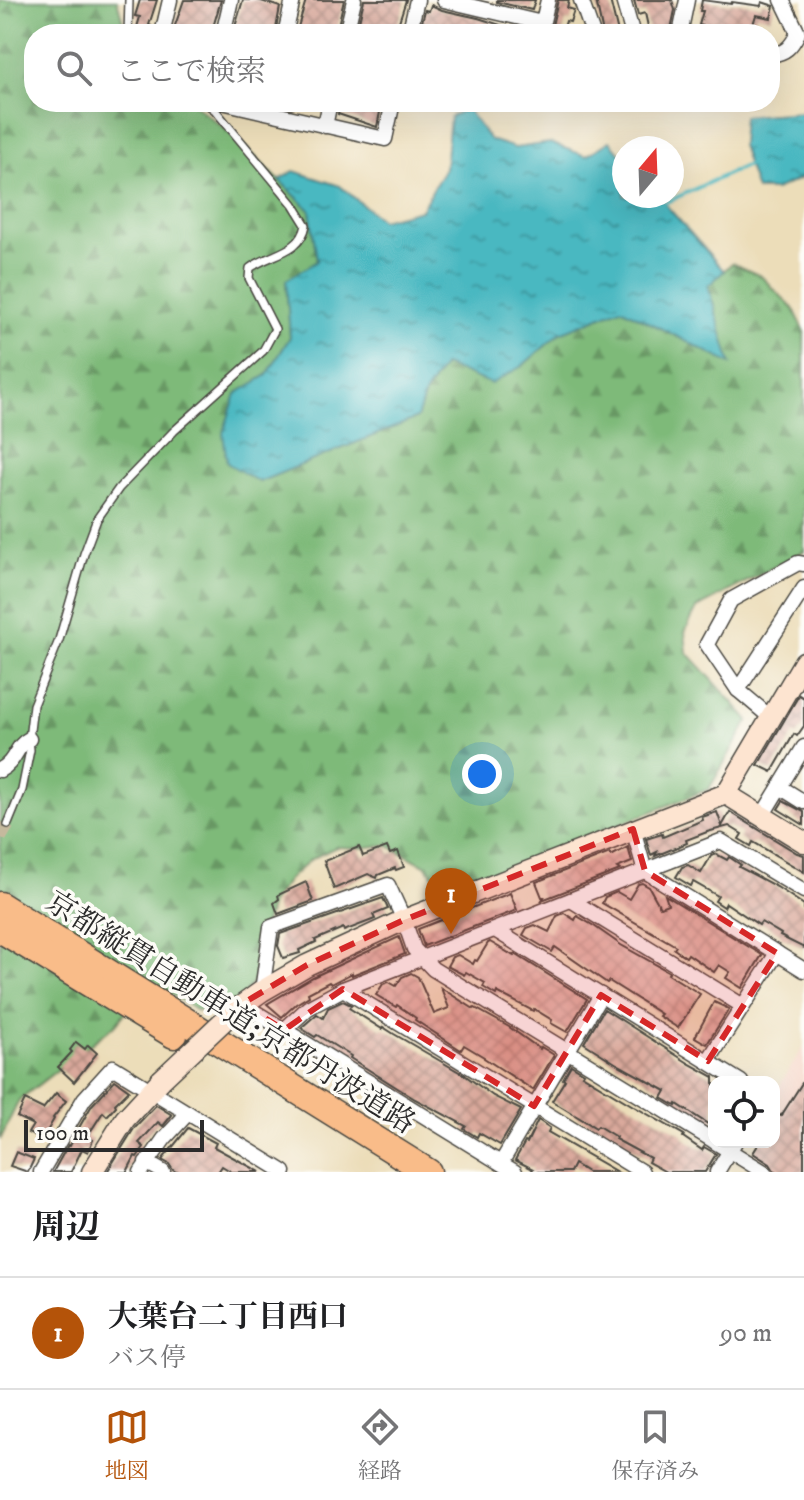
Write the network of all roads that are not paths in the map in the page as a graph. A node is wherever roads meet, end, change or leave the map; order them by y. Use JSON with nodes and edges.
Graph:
{"nodes":[{"id":1,"x":129,"y":0,"type":"edge"},
{"id":2,"x":170,"y":0,"type":"edge"},
{"id":3,"x":231,"y":0,"type":"edge"},
{"id":4,"x":293,"y":0,"type":"edge"},
{"id":5,"x":354,"y":0,"type":"edge"},
{"id":6,"x":417,"y":0,"type":"edge"},
{"id":7,"x":444,"y":0,"type":"edge"},
{"id":8,"x":548,"y":0,"type":"edge"},
{"id":9,"x":581,"y":0,"type":"edge"},
{"id":10,"x":623,"y":0,"type":"edge"},
{"id":11,"x":687,"y":0,"type":"edge"},
{"id":12,"x":782,"y":0,"type":"edge"},
{"id":13,"x":482,"y":4,"type":"edge"},
{"id":14,"x":128,"y":24,"type":"edge"},
{"id":15,"x":164,"y":24,"type":"edge"},
{"id":16,"x":225,"y":24,"type":"edge"},
{"id":17,"x":287,"y":24,"type":"edge"},
{"id":18,"x":348,"y":24,"type":"edge"},
{"id":19,"x":411,"y":24,"type":"edge"},
{"id":20,"x":531,"y":24,"type":"edge"},
{"id":21,"x":542,"y":24,"type":"edge"},
{"id":22,"x":589,"y":24,"type":"edge"},
{"id":23,"x":630,"y":24,"type":"edge"},
{"id":24,"x":682,"y":24,"type":"edge"},
{"id":25,"x":780,"y":54,"type":"edge"},
{"id":26,"x":217,"y":112,"type":"edge"},
{"id":27,"x":283,"y":112,"type":"edge"},
{"id":28,"x":328,"y":112,"type":"edge"},
{"id":29,"x":391,"y":112,"type":"edge"},
{"id":30,"x":325,"y":126,"type":"junction"},
{"id":31,"x":804,"y":564,"type":"edge"},
{"id":32,"x":804,"y":588,"type":"edge"},
{"id":33,"x":804,"y":662,"type":"edge"},
{"id":34,"x":738,"y":690,"type":"junction"},
{"id":35,"x":770,"y":717,"type":"junction"},
{"id":36,"x":29,"y":739,"type":"junction"},
{"id":37,"x":804,"y":747,"type":"edge"},
{"id":38,"x":0,"y":770,"type":"edge"},
{"id":39,"x":780,"y":787,"type":"junction"},
{"id":40,"x":726,"y":794,"type":"junction"},
{"id":41,"x":804,"y":802,"type":"edge"},
{"id":42,"x":762,"y":816,"type":"junction"},
{"id":43,"x":8,"y":824,"type":"dead end"},
{"id":44,"x":633,"y":829,"type":"junction"},
{"id":45,"x":804,"y":842,"type":"edge"},
{"id":46,"x":645,"y":871,"type":"junction"},
{"id":47,"x":804,"y":891,"type":"edge"},
{"id":48,"x":571,"y":900,"type":"junction"},
{"id":49,"x":0,"y":905,"type":"edge"},
{"id":50,"x":404,"y":920,"type":"junction"},
{"id":51,"x":0,"y":929,"type":"edge"},
{"id":52,"x":495,"y":930,"type":"junction"},
{"id":53,"x":777,"y":953,"type":"junction"},
{"id":54,"x":422,"y":959,"type":"junction"},
{"id":55,"x":804,"y":970,"type":"edge"},
{"id":56,"x":343,"y":989,"type":"junction"},
{"id":57,"x":262,"y":991,"type":"junction"},
{"id":58,"x":601,"y":995,"type":"junction"},
{"id":59,"x":743,"y":1006,"type":"junction"},
{"id":60,"x":238,"y":1008,"type":"junction"},
{"id":61,"x":284,"y":1030,"type":"junction"},
{"id":62,"x":567,"y":1051,"type":"junction"},
{"id":63,"x":708,"y":1061,"type":"junction"},
{"id":64,"x":732,"y":1076,"type":"edge"},
{"id":65,"x":156,"y":1085,"type":"junction"},
{"id":66,"x":534,"y":1106,"type":"junction"},
{"id":67,"x":188,"y":1113,"type":"junction"},
{"id":68,"x":708,"y":1138,"type":"edge"},
{"id":69,"x":731,"y":1148,"type":"edge"},
{"id":70,"x":734,"y":1148,"type":"edge"},
{"id":71,"x":501,"y":1163,"type":"junction"},
{"id":72,"x":144,"y":1167,"type":"edge"},
{"id":73,"x":41,"y":1172,"type":"edge"},
{"id":74,"x":92,"y":1172,"type":"edge"},
{"id":75,"x":163,"y":1172,"type":"edge"},
{"id":76,"x":284,"y":1172,"type":"edge"},
{"id":77,"x":394,"y":1172,"type":"edge"},
{"id":78,"x":428,"y":1172,"type":"edge"},
{"id":79,"x":515,"y":1172,"type":"edge"},
{"id":80,"x":642,"y":1172,"type":"edge"},
{"id":81,"x":717,"y":1172,"type":"edge"},
{"id":82,"x":764,"y":1172,"type":"edge"}],
"edges":[{"from":1,"to":14,"type":"lane"},
{"from":2,"to":15,"type":"street"},
{"from":3,"to":16,"type":"street"},
{"from":4,"to":17,"type":"street"},
{"from":5,"to":18,"type":"street"},
{"from":6,"to":19,"type":"street"},
{"from":7,"to":13,"type":"street"},
{"from":8,"to":21,"type":"street"},
{"from":9,"to":22,"type":"street"},
{"from":10,"to":23,"type":"street"},
{"from":11,"to":24,"type":"street"},
{"from":12,"to":25,"type":"street"},
{"from":13,"to":20,"type":"street"},
{"from":26,"to":36,"type":"lane"},
{"from":27,"to":30,"type":"street"},
{"from":28,"to":30,"type":"street"},
{"from":29,"to":30,"type":"street"},
{"from":31,"to":34,"type":"street"},
{"from":32,"to":34,"type":"street"},
{"from":33,"to":35,"type":"street"},
{"from":34,"to":35,"type":"street"},
{"from":35,"to":40,"type":"street"},
{"from":36,"to":38,"type":"street"},
{"from":36,"to":43,"type":"lane"},
{"from":37,"to":39,"type":"street"},
{"from":39,"to":41,"type":"street"},
{"from":39,"to":42,"type":"street"},
{"from":40,"to":42,"type":"street"},
{"from":40,"to":44,"type":"street"},
{"from":42,"to":45,"type":"street"},
{"from":44,"to":46,"type":"street"},
{"from":44,"to":50,"type":"street"},
{"from":46,"to":47,"type":"street"},
{"from":46,"to":48,"type":"street"},
{"from":46,"to":53,"type":"street"},
{"from":48,"to":52,"type":"street"},
{"from":48,"to":59,"type":"street"},
{"from":49,"to":78,"type":"highway","name":"京都縦貫自動車道;京都丹波道路"},
{"from":50,"to":54,"type":"street"},
{"from":50,"to":57,"type":"street"},
{"from":50,"to":57,"type":"street"},
{"from":51,"to":77,"type":"highway","name":"京都縦貫自動車道;京都丹波道路"},
{"from":52,"to":54,"type":"street"},
{"from":52,"to":58,"type":"street"},
{"from":53,"to":55,"type":"street"},
{"from":53,"to":59,"type":"street"},
{"from":54,"to":56,"type":"street"},
{"from":54,"to":62,"type":"street"},
{"from":56,"to":61,"type":"street"},
{"from":56,"to":66,"type":"street"},
{"from":57,"to":60,"type":"street"},
{"from":58,"to":62,"type":"street"},
{"from":58,"to":63,"type":"street"},
{"from":59,"to":63,"type":"street"},
{"from":60,"to":61,"type":"street"},
{"from":60,"to":65,"type":"street","bridge":true},
{"from":61,"to":71,"type":"street"},
{"from":62,"to":66,"type":"street"},
{"from":62,"to":68,"type":"street"},
{"from":63,"to":64,"type":"street"},
{"from":65,"to":67,"type":"street"},
{"from":65,"to":73,"type":"street"},
{"from":65,"to":74,"type":"street"},
{"from":66,"to":71,"type":"street"},
{"from":66,"to":80,"type":"street"},
{"from":67,"to":72,"type":"street"},
{"from":67,"to":76,"type":"street"},
{"from":69,"to":81,"type":"street"},
{"from":70,"to":82,"type":"street"},
{"from":71,"to":79,"type":"street"},
{"from":72,"to":75,"type":"street"}]}
